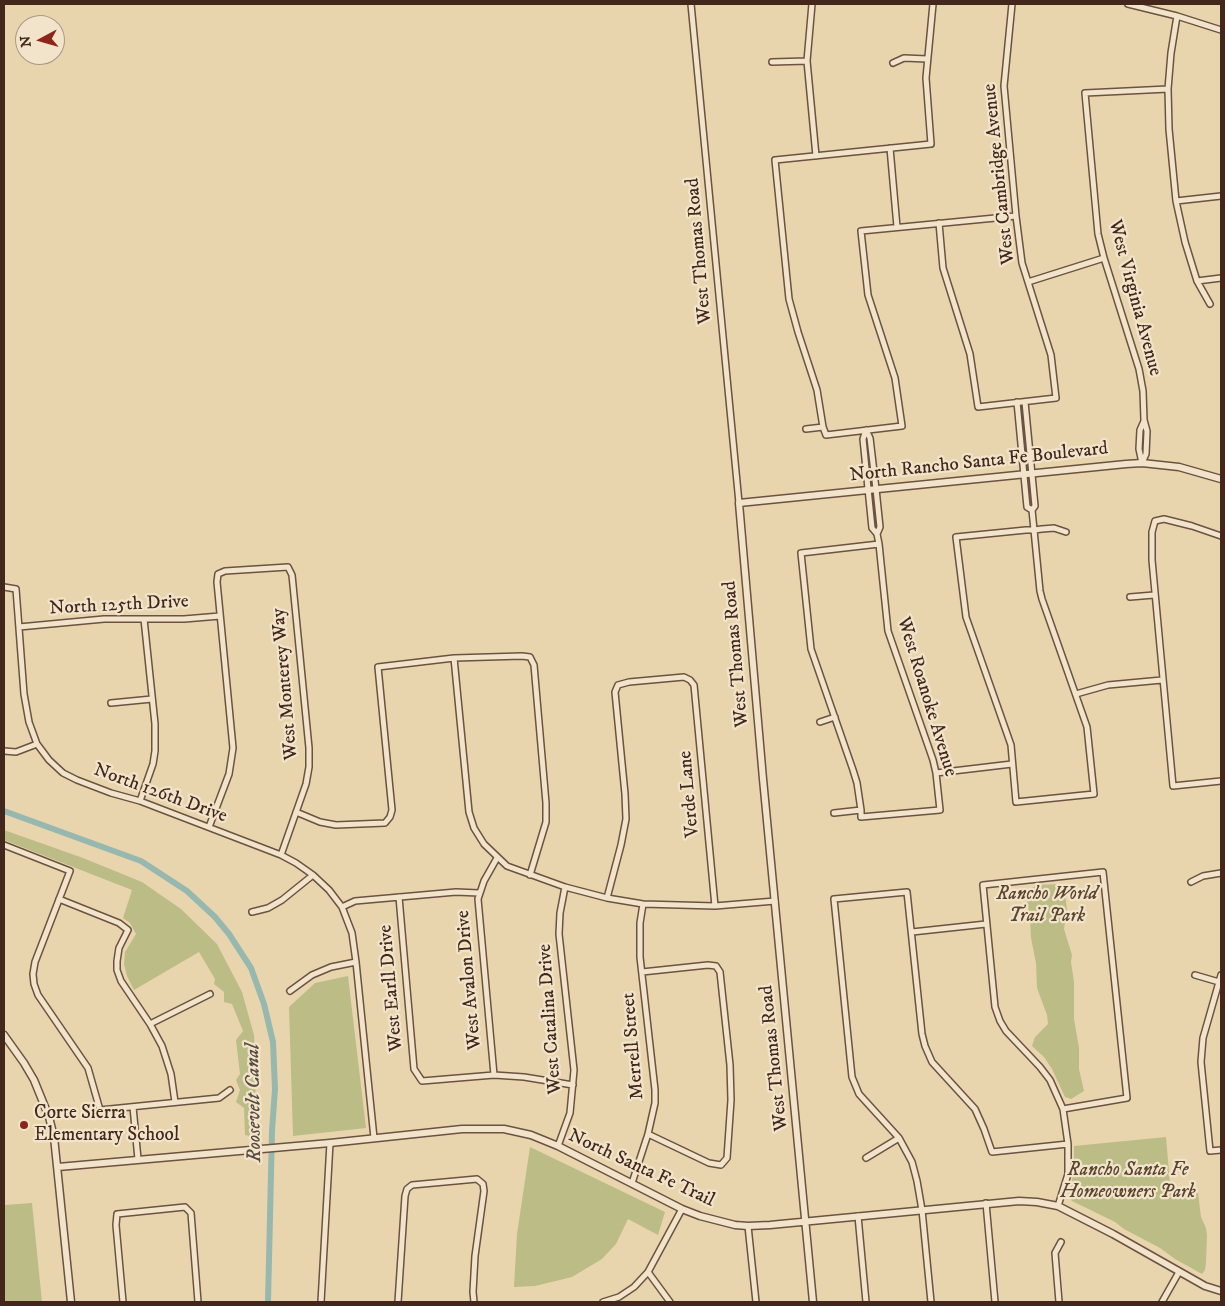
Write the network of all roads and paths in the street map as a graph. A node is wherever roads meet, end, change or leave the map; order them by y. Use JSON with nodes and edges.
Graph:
{"nodes":[{"id":1,"x":691,"y":4,"type":"edge"},
{"id":2,"x":812,"y":4,"type":"edge"},
{"id":3,"x":933,"y":4,"type":"edge"},
{"id":4,"x":1012,"y":4,"type":"edge"},
{"id":5,"x":1128,"y":4,"type":"edge"},
{"id":6,"x":1177,"y":16,"type":"junction"},
{"id":7,"x":1221,"y":30,"type":"edge"},
{"id":8,"x":927,"y":60,"type":"junction"},
{"id":9,"x":807,"y":61,"type":"junction"},
{"id":10,"x":772,"y":62,"type":"dead end"},
{"id":11,"x":893,"y":63,"type":"dead end"},
{"id":12,"x":1168,"y":89,"type":"junction"},
{"id":13,"x":890,"y":148,"type":"junction"},
{"id":14,"x":816,"y":156,"type":"junction"},
{"id":15,"x":1221,"y":196,"type":"edge"},
{"id":16,"x":1176,"y":201,"type":"junction"},
{"id":17,"x":1016,"y":216,"type":"junction"},
{"id":18,"x":938,"y":223,"type":"junction"},
{"id":19,"x":897,"y":227,"type":"junction"},
{"id":20,"x":1104,"y":258,"type":"junction"},
{"id":21,"x":1221,"y":278,"type":"edge"},
{"id":22,"x":1197,"y":281,"type":"junction"},
{"id":23,"x":1028,"y":282,"type":"junction"},
{"id":24,"x":1210,"y":304,"type":"dead end"},
{"id":25,"x":1017,"y":402,"type":"junction"},
{"id":26,"x":1025,"y":402,"type":"junction"},
{"id":27,"x":823,"y":427,"type":"junction"},
{"id":28,"x":806,"y":429,"type":"dead end"},
{"id":29,"x":866,"y":430,"type":"junction"},
{"id":30,"x":1142,"y":463,"type":"junction"},
{"id":31,"x":1028,"y":473,"type":"junction"},
{"id":32,"x":1221,"y":479,"type":"edge"},
{"id":33,"x":872,"y":489,"type":"junction"},
{"id":34,"x":739,"y":503,"type":"junction"},
{"id":35,"x":1034,"y":530,"type":"junction"},
{"id":36,"x":1066,"y":532,"type":"dead end"},
{"id":37,"x":1221,"y":536,"type":"edge"},
{"id":38,"x":879,"y":544,"type":"junction"},
{"id":39,"x":4,"y":587,"type":"edge"},
{"id":40,"x":1154,"y":595,"type":"junction"},
{"id":41,"x":1130,"y":597,"type":"dead end"},
{"id":42,"x":220,"y":616,"type":"junction"},
{"id":43,"x":144,"y":619,"type":"junction"},
{"id":44,"x":19,"y":627,"type":"junction"},
{"id":45,"x":454,"y":658,"type":"junction"},
{"id":46,"x":1162,"y":680,"type":"junction"},
{"id":47,"x":1076,"y":694,"type":"junction"},
{"id":48,"x":152,"y":700,"type":"junction"},
{"id":49,"x":111,"y":703,"type":"dead end"},
{"id":50,"x":835,"y":717,"type":"junction"},
{"id":51,"x":820,"y":722,"type":"dead end"},
{"id":52,"x":37,"y":744,"type":"junction"},
{"id":53,"x":4,"y":751,"type":"edge"},
{"id":54,"x":1012,"y":764,"type":"junction"},
{"id":55,"x":936,"y":773,"type":"junction"},
{"id":56,"x":1221,"y":782,"type":"edge"},
{"id":57,"x":140,"y":801,"type":"junction"},
{"id":58,"x":861,"y":810,"type":"junction"},
{"id":59,"x":296,"y":812,"type":"junction"},
{"id":60,"x":834,"y":813,"type":"dead end"},
{"id":61,"x":209,"y":827,"type":"junction"},
{"id":62,"x":4,"y":845,"type":"edge"},
{"id":63,"x":281,"y":855,"type":"junction"},
{"id":64,"x":497,"y":858,"type":"junction"},
{"id":65,"x":1221,"y":873,"type":"edge"},
{"id":66,"x":313,"y":875,"type":"junction"},
{"id":67,"x":530,"y":875,"type":"junction"},
{"id":68,"x":1191,"y":882,"type":"dead end"},
{"id":69,"x":564,"y":887,"type":"junction"},
{"id":70,"x":479,"y":893,"type":"junction"},
{"id":71,"x":399,"y":898,"type":"junction"},
{"id":72,"x":607,"y":898,"type":"junction"},
{"id":73,"x":59,"y":899,"type":"junction"},
{"id":74,"x":774,"y":901,"type":"junction"},
{"id":75,"x":643,"y":904,"type":"junction"},
{"id":76,"x":715,"y":906,"type":"junction"},
{"id":77,"x":342,"y":907,"type":"junction"},
{"id":78,"x":252,"y":912,"type":"dead end"},
{"id":79,"x":986,"y":924,"type":"junction"},
{"id":80,"x":912,"y":932,"type":"junction"},
{"id":81,"x":356,"y":962,"type":"junction"},
{"id":82,"x":642,"y":972,"type":"junction"},
{"id":83,"x":1195,"y":974,"type":"dead end"},
{"id":84,"x":1221,"y":975,"type":"edge"},
{"id":85,"x":1219,"y":982,"type":"junction"},
{"id":86,"x":290,"y":991,"type":"dead end"},
{"id":87,"x":210,"y":994,"type":"dead end"},
{"id":88,"x":150,"y":1024,"type":"junction"},
{"id":89,"x":4,"y":1035,"type":"edge"},
{"id":90,"x":494,"y":1075,"type":"junction"},
{"id":91,"x":573,"y":1085,"type":"junction"},
{"id":92,"x":230,"y":1090,"type":"dead end"},
{"id":93,"x":175,"y":1102,"type":"junction"},
{"id":94,"x":133,"y":1107,"type":"junction"},
{"id":95,"x":1062,"y":1109,"type":"junction"},
{"id":96,"x":648,"y":1134,"type":"junction"},
{"id":97,"x":374,"y":1138,"type":"junction"},
{"id":98,"x":899,"y":1138,"type":"junction"},
{"id":99,"x":330,"y":1143,"type":"junction"},
{"id":100,"x":1068,"y":1144,"type":"junction"},
{"id":101,"x":558,"y":1146,"type":"junction"},
{"id":102,"x":1221,"y":1150,"type":"edge"},
{"id":103,"x":866,"y":1158,"type":"dead end"},
{"id":104,"x":138,"y":1159,"type":"junction"},
{"id":105,"x":58,"y":1167,"type":"junction"},
{"id":106,"x":632,"y":1183,"type":"junction"},
{"id":107,"x":986,"y":1204,"type":"junction"},
{"id":108,"x":1058,"y":1206,"type":"junction"},
{"id":109,"x":682,"y":1209,"type":"junction"},
{"id":110,"x":922,"y":1210,"type":"junction"},
{"id":111,"x":858,"y":1216,"type":"junction"},
{"id":112,"x":805,"y":1221,"type":"junction"},
{"id":113,"x":748,"y":1226,"type":"junction"},
{"id":114,"x":1061,"y":1242,"type":"dead end"},
{"id":115,"x":648,"y":1272,"type":"junction"},
{"id":116,"x":1179,"y":1272,"type":"junction"},
{"id":117,"x":1221,"y":1291,"type":"edge"},
{"id":118,"x":71,"y":1302,"type":"edge"},
{"id":119,"x":124,"y":1302,"type":"edge"},
{"id":120,"x":198,"y":1302,"type":"edge"},
{"id":121,"x":321,"y":1302,"type":"edge"},
{"id":122,"x":398,"y":1302,"type":"edge"},
{"id":123,"x":474,"y":1302,"type":"edge"},
{"id":124,"x":603,"y":1302,"type":"edge"},
{"id":125,"x":670,"y":1302,"type":"edge"},
{"id":126,"x":756,"y":1302,"type":"edge"},
{"id":127,"x":813,"y":1302,"type":"edge"},
{"id":128,"x":866,"y":1302,"type":"edge"},
{"id":129,"x":931,"y":1302,"type":"edge"},
{"id":130,"x":995,"y":1302,"type":"edge"},
{"id":131,"x":1059,"y":1302,"type":"edge"},
{"id":132,"x":1162,"y":1302,"type":"edge"}],
"edges":[{"from":1,"to":34,"type":"street","name":"West Thomas Road"},
{"from":2,"to":9,"type":"street"},
{"from":3,"to":8,"type":"street"},
{"from":4,"to":17,"type":"street","name":"West Cambridge Avenue"},
{"from":5,"to":6,"type":"street"},
{"from":6,"to":7,"type":"street"},
{"from":6,"to":12,"type":"street"},
{"from":8,"to":11,"type":"street"},
{"from":8,"to":13,"type":"street"},
{"from":9,"to":10,"type":"street"},
{"from":9,"to":14,"type":"street"},
{"from":12,"to":16,"type":"street"},
{"from":12,"to":20,"type":"street","name":"West Virginia Avenue"},
{"from":13,"to":14,"type":"street"},
{"from":13,"to":19,"type":"street"},
{"from":14,"to":27,"type":"street"},
{"from":15,"to":16,"type":"street"},
{"from":16,"to":22,"type":"street"},
{"from":17,"to":18,"type":"street"},
{"from":17,"to":23,"type":"street","name":"West Cambridge Avenue"},
{"from":18,"to":19,"type":"street"},
{"from":18,"to":25,"type":"street"},
{"from":19,"to":29,"type":"street"},
{"from":20,"to":23,"type":"street"},
{"from":20,"to":30,"type":"street","name":"West Virginia Avenue"},
{"from":21,"to":22,"type":"street"},
{"from":22,"to":24,"type":"street"},
{"from":23,"to":26,"type":"street","name":"West Cambridge Avenue"},
{"from":25,"to":26,"type":"street"},
{"from":25,"to":31,"type":"street"},
{"from":26,"to":31,"type":"street"},
{"from":27,"to":28,"type":"street"},
{"from":27,"to":29,"type":"street"},
{"from":29,"to":33,"type":"street","name":"West Roanoke Avenue"},
{"from":30,"to":31,"type":"street","name":"North Rancho Santa Fe Boulevard"},
{"from":30,"to":32,"type":"street","name":"North Rancho Santa Fe Boulevard"},
{"from":31,"to":33,"type":"street","name":"North Rancho Santa Fe Boulevard"},
{"from":31,"to":35,"type":"street"},
{"from":33,"to":34,"type":"street","name":"North Rancho Santa Fe Boulevard"},
{"from":33,"to":38,"type":"street","name":"West Roanoke Avenue"},
{"from":34,"to":74,"type":"street","name":"West Thomas Road"},
{"from":35,"to":36,"type":"street"},
{"from":35,"to":47,"type":"street"},
{"from":35,"to":54,"type":"street"},
{"from":37,"to":40,"type":"street"},
{"from":38,"to":50,"type":"street"},
{"from":38,"to":55,"type":"street","name":"West Roanoke Avenue"},
{"from":39,"to":44,"type":"street","name":"North 126th Drive"},
{"from":40,"to":41,"type":"street"},
{"from":40,"to":46,"type":"street"},
{"from":42,"to":43,"type":"street","name":"North 125th Drive"},
{"from":42,"to":59,"type":"street","name":"West Monterey Way"},
{"from":42,"to":61,"type":"street"},
{"from":43,"to":44,"type":"street","name":"North 125th Drive"},
{"from":43,"to":48,"type":"street"},
{"from":44,"to":52,"type":"street","name":"North 126th Drive"},
{"from":45,"to":59,"type":"street"},
{"from":45,"to":64,"type":"street"},
{"from":45,"to":67,"type":"street"},
{"from":46,"to":47,"type":"street"},
{"from":46,"to":56,"type":"street"},
{"from":47,"to":54,"type":"street"},
{"from":48,"to":49,"type":"street"},
{"from":48,"to":57,"type":"street"},
{"from":50,"to":51,"type":"street"},
{"from":50,"to":58,"type":"street"},
{"from":52,"to":53,"type":"street"},
{"from":52,"to":57,"type":"street","name":"North 126th Drive"},
{"from":54,"to":55,"type":"street"},
{"from":55,"to":58,"type":"street","name":"West Roanoke Avenue"},
{"from":57,"to":61,"type":"street","name":"North 126th Drive"},
{"from":58,"to":60,"type":"street"},
{"from":59,"to":63,"type":"street","name":"West Monterey Way"},
{"from":61,"to":63,"type":"street","name":"North 126th Drive"},
{"from":62,"to":73,"type":"street"},
{"from":63,"to":66,"type":"street","name":"North 126th Drive"},
{"from":64,"to":67,"type":"street"},
{"from":64,"to":70,"type":"street","name":"West Avalon Drive"},
{"from":65,"to":68,"type":"street"},
{"from":66,"to":77,"type":"street"},
{"from":66,"to":78,"type":"street"},
{"from":67,"to":69,"type":"street"},
{"from":69,"to":72,"type":"street"},
{"from":69,"to":91,"type":"street","name":"West Catalina Drive"},
{"from":70,"to":71,"type":"street"},
{"from":70,"to":90,"type":"street","name":"West Avalon Drive"},
{"from":71,"to":77,"type":"street"},
{"from":71,"to":90,"type":"street","name":"West Earll Drive"},
{"from":72,"to":75,"type":"street"},
{"from":72,"to":76,"type":"street","name":"Verde Lane"},
{"from":73,"to":88,"type":"street"},
{"from":73,"to":94,"type":"street"},
{"from":74,"to":76,"type":"street"},
{"from":74,"to":112,"type":"street","name":"West Thomas Road"},
{"from":75,"to":76,"type":"street"},
{"from":75,"to":82,"type":"street","name":"Merrell Street"},
{"from":77,"to":81,"type":"street"},
{"from":79,"to":80,"type":"street"},
{"from":79,"to":95,"type":"street"},
{"from":79,"to":95,"type":"street"},
{"from":80,"to":98,"type":"street"},
{"from":80,"to":100,"type":"street"},
{"from":81,"to":86,"type":"street"},
{"from":81,"to":97,"type":"street"},
{"from":82,"to":96,"type":"street","name":"Merrell Street"},
{"from":82,"to":96,"type":"street"},
{"from":83,"to":85,"type":"street"},
{"from":84,"to":85,"type":"street"},
{"from":85,"to":102,"type":"street"},
{"from":87,"to":88,"type":"street"},
{"from":88,"to":93,"type":"street"},
{"from":89,"to":105,"type":"street"},
{"from":90,"to":91,"type":"street"},
{"from":91,"to":101,"type":"street","name":"West Catalina Drive"},
{"from":92,"to":93,"type":"street"},
{"from":93,"to":94,"type":"street"},
{"from":94,"to":104,"type":"street"},
{"from":95,"to":100,"type":"street"},
{"from":96,"to":106,"type":"street","name":"Merrell Street"},
{"from":97,"to":99,"type":"street","name":"North Santa Fe Trail"},
{"from":97,"to":101,"type":"street","name":"North Santa Fe Trail"},
{"from":98,"to":103,"type":"street"},
{"from":98,"to":110,"type":"street"},
{"from":99,"to":104,"type":"street","name":"North Santa Fe Trail"},
{"from":99,"to":121,"type":"street"},
{"from":100,"to":108,"type":"street"},
{"from":101,"to":106,"type":"street","name":"North Santa Fe Trail"},
{"from":104,"to":105,"type":"street","name":"North Santa Fe Trail"},
{"from":105,"to":118,"type":"street"},
{"from":106,"to":109,"type":"street","name":"North Santa Fe Trail"},
{"from":107,"to":108,"type":"street","name":"North Santa Fe Trail"},
{"from":107,"to":110,"type":"street","name":"North Santa Fe Trail"},
{"from":107,"to":130,"type":"street"},
{"from":108,"to":116,"type":"street","name":"North Santa Fe Trail"},
{"from":109,"to":113,"type":"street","name":"North Santa Fe Trail"},
{"from":109,"to":115,"type":"street"},
{"from":110,"to":111,"type":"street","name":"North Santa Fe Trail"},
{"from":110,"to":129,"type":"street"},
{"from":111,"to":112,"type":"street","name":"North Santa Fe Trail"},
{"from":111,"to":128,"type":"street"},
{"from":112,"to":113,"type":"street","name":"North Santa Fe Trail"},
{"from":112,"to":127,"type":"street","name":"West Thomas Road"},
{"from":113,"to":126,"type":"street"},
{"from":114,"to":131,"type":"street"},
{"from":115,"to":124,"type":"street"},
{"from":115,"to":125,"type":"street"},
{"from":116,"to":117,"type":"street","name":"North Santa Fe Trail"},
{"from":116,"to":132,"type":"street"},
{"from":119,"to":120,"type":"street"},
{"from":122,"to":123,"type":"street"}]}
